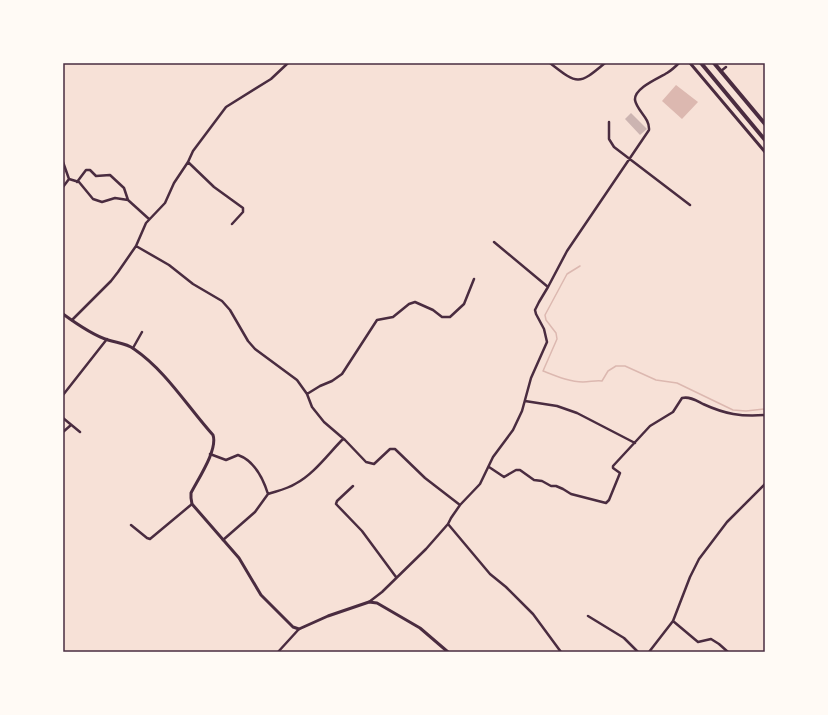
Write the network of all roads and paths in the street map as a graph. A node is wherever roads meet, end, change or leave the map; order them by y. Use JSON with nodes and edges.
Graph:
{"nodes":[{"id":1,"x":288,"y":63,"type":"edge"},
{"id":2,"x":550,"y":63,"type":"edge"},
{"id":3,"x":605,"y":63,"type":"edge"},
{"id":4,"x":679,"y":63,"type":"edge"},
{"id":5,"x":690,"y":63,"type":"edge"},
{"id":6,"x":700,"y":63,"type":"edge"},
{"id":7,"x":714,"y":63,"type":"edge"},
{"id":8,"x":726,"y":67,"type":"dead end"},
{"id":9,"x":721,"y":71,"type":"junction"},
{"id":10,"x":609,"y":122,"type":"dead end"},
{"id":11,"x":765,"y":124,"type":"edge"},
{"id":12,"x":765,"y":140,"type":"edge"},
{"id":13,"x":765,"y":152,"type":"edge"},
{"id":14,"x":630,"y":158,"type":"junction"},
{"id":15,"x":63,"y":162,"type":"edge"},
{"id":16,"x":188,"y":162,"type":"junction"},
{"id":17,"x":69,"y":179,"type":"junction"},
{"id":18,"x":77,"y":182,"type":"junction"},
{"id":19,"x":63,"y":187,"type":"edge"},
{"id":20,"x":128,"y":200,"type":"junction"},
{"id":21,"x":690,"y":205,"type":"dead end"},
{"id":22,"x":149,"y":219,"type":"junction"},
{"id":23,"x":232,"y":224,"type":"dead end"},
{"id":24,"x":494,"y":242,"type":"dead end"},
{"id":25,"x":136,"y":246,"type":"junction"},
{"id":26,"x":474,"y":279,"type":"dead end"},
{"id":27,"x":548,"y":287,"type":"junction"},
{"id":28,"x":63,"y":314,"type":"edge"},
{"id":29,"x":72,"y":321,"type":"junction"},
{"id":30,"x":142,"y":332,"type":"dead end"},
{"id":31,"x":107,"y":340,"type":"junction"},
{"id":32,"x":133,"y":348,"type":"junction"},
{"id":33,"x":307,"y":394,"type":"junction"},
{"id":34,"x":63,"y":395,"type":"edge"},
{"id":35,"x":525,"y":401,"type":"junction"},
{"id":36,"x":765,"y":415,"type":"edge"},
{"id":37,"x":63,"y":418,"type":"edge"},
{"id":38,"x":71,"y":425,"type":"junction"},
{"id":39,"x":63,"y":432,"type":"edge"},
{"id":40,"x":80,"y":432,"type":"dead end"},
{"id":41,"x":343,"y":438,"type":"junction"},
{"id":42,"x":635,"y":443,"type":"junction"},
{"id":43,"x":210,"y":454,"type":"junction"},
{"id":44,"x":489,"y":467,"type":"junction"},
{"id":45,"x":765,"y":484,"type":"edge"},
{"id":46,"x":353,"y":486,"type":"dead end"},
{"id":47,"x":268,"y":494,"type":"junction"},
{"id":48,"x":192,"y":504,"type":"junction"},
{"id":49,"x":460,"y":505,"type":"junction"},
{"id":50,"x":448,"y":524,"type":"junction"},
{"id":51,"x":131,"y":525,"type":"dead end"},
{"id":52,"x":223,"y":540,"type":"junction"},
{"id":53,"x":396,"y":577,"type":"junction"},
{"id":54,"x":369,"y":602,"type":"junction"},
{"id":55,"x":588,"y":616,"type":"dead end"},
{"id":56,"x":673,"y":621,"type":"junction"},
{"id":57,"x":299,"y":629,"type":"junction"},
{"id":58,"x":278,"y":652,"type":"edge"},
{"id":59,"x":448,"y":652,"type":"edge"},
{"id":60,"x":561,"y":652,"type":"edge"},
{"id":61,"x":638,"y":652,"type":"edge"},
{"id":62,"x":649,"y":652,"type":"edge"},
{"id":63,"x":728,"y":652,"type":"edge"}],
"edges":[{"from":1,"to":16,"type":"street"},
{"from":2,"to":3,"type":"street"},
{"from":4,"to":14,"type":"street"},
{"from":5,"to":13,"type":"street"},
{"from":6,"to":12,"type":"main road"},
{"from":7,"to":9,"type":"main road"},
{"from":8,"to":9,"type":"street"},
{"from":9,"to":11,"type":"main road"},
{"from":10,"to":14,"type":"street"},
{"from":14,"to":21,"type":"street"},
{"from":14,"to":27,"type":"street"},
{"from":15,"to":17,"type":"street"},
{"from":16,"to":22,"type":"street"},
{"from":16,"to":23,"type":"street"},
{"from":17,"to":18,"type":"street"},
{"from":17,"to":19,"type":"street"},
{"from":18,"to":20,"type":"street"},
{"from":18,"to":20,"type":"street"},
{"from":20,"to":22,"type":"street"},
{"from":22,"to":25,"type":"street"},
{"from":24,"to":27,"type":"street"},
{"from":25,"to":29,"type":"street"},
{"from":25,"to":33,"type":"street"},
{"from":26,"to":33,"type":"street"},
{"from":27,"to":35,"type":"street"},
{"from":28,"to":29,"type":"street"},
{"from":29,"to":31,"type":"street"},
{"from":30,"to":32,"type":"street"},
{"from":31,"to":32,"type":"street"},
{"from":31,"to":34,"type":"street"},
{"from":32,"to":43,"type":"street"},
{"from":33,"to":41,"type":"street"},
{"from":35,"to":42,"type":"street"},
{"from":35,"to":44,"type":"street"},
{"from":36,"to":42,"type":"street"},
{"from":37,"to":38,"type":"street"},
{"from":38,"to":39,"type":"street"},
{"from":38,"to":40,"type":"street"},
{"from":41,"to":47,"type":"street"},
{"from":41,"to":49,"type":"street"},
{"from":42,"to":44,"type":"street"},
{"from":43,"to":47,"type":"street"},
{"from":43,"to":48,"type":"street"},
{"from":44,"to":49,"type":"street"},
{"from":45,"to":56,"type":"street"},
{"from":46,"to":53,"type":"street"},
{"from":47,"to":52,"type":"street"},
{"from":48,"to":51,"type":"street"},
{"from":48,"to":52,"type":"street"},
{"from":49,"to":50,"type":"street"},
{"from":50,"to":53,"type":"street"},
{"from":50,"to":60,"type":"street"},
{"from":52,"to":57,"type":"street"},
{"from":53,"to":54,"type":"street"},
{"from":54,"to":57,"type":"street"},
{"from":54,"to":59,"type":"street"},
{"from":55,"to":61,"type":"street"},
{"from":56,"to":62,"type":"street"},
{"from":56,"to":63,"type":"street"},
{"from":57,"to":58,"type":"street"}]}
